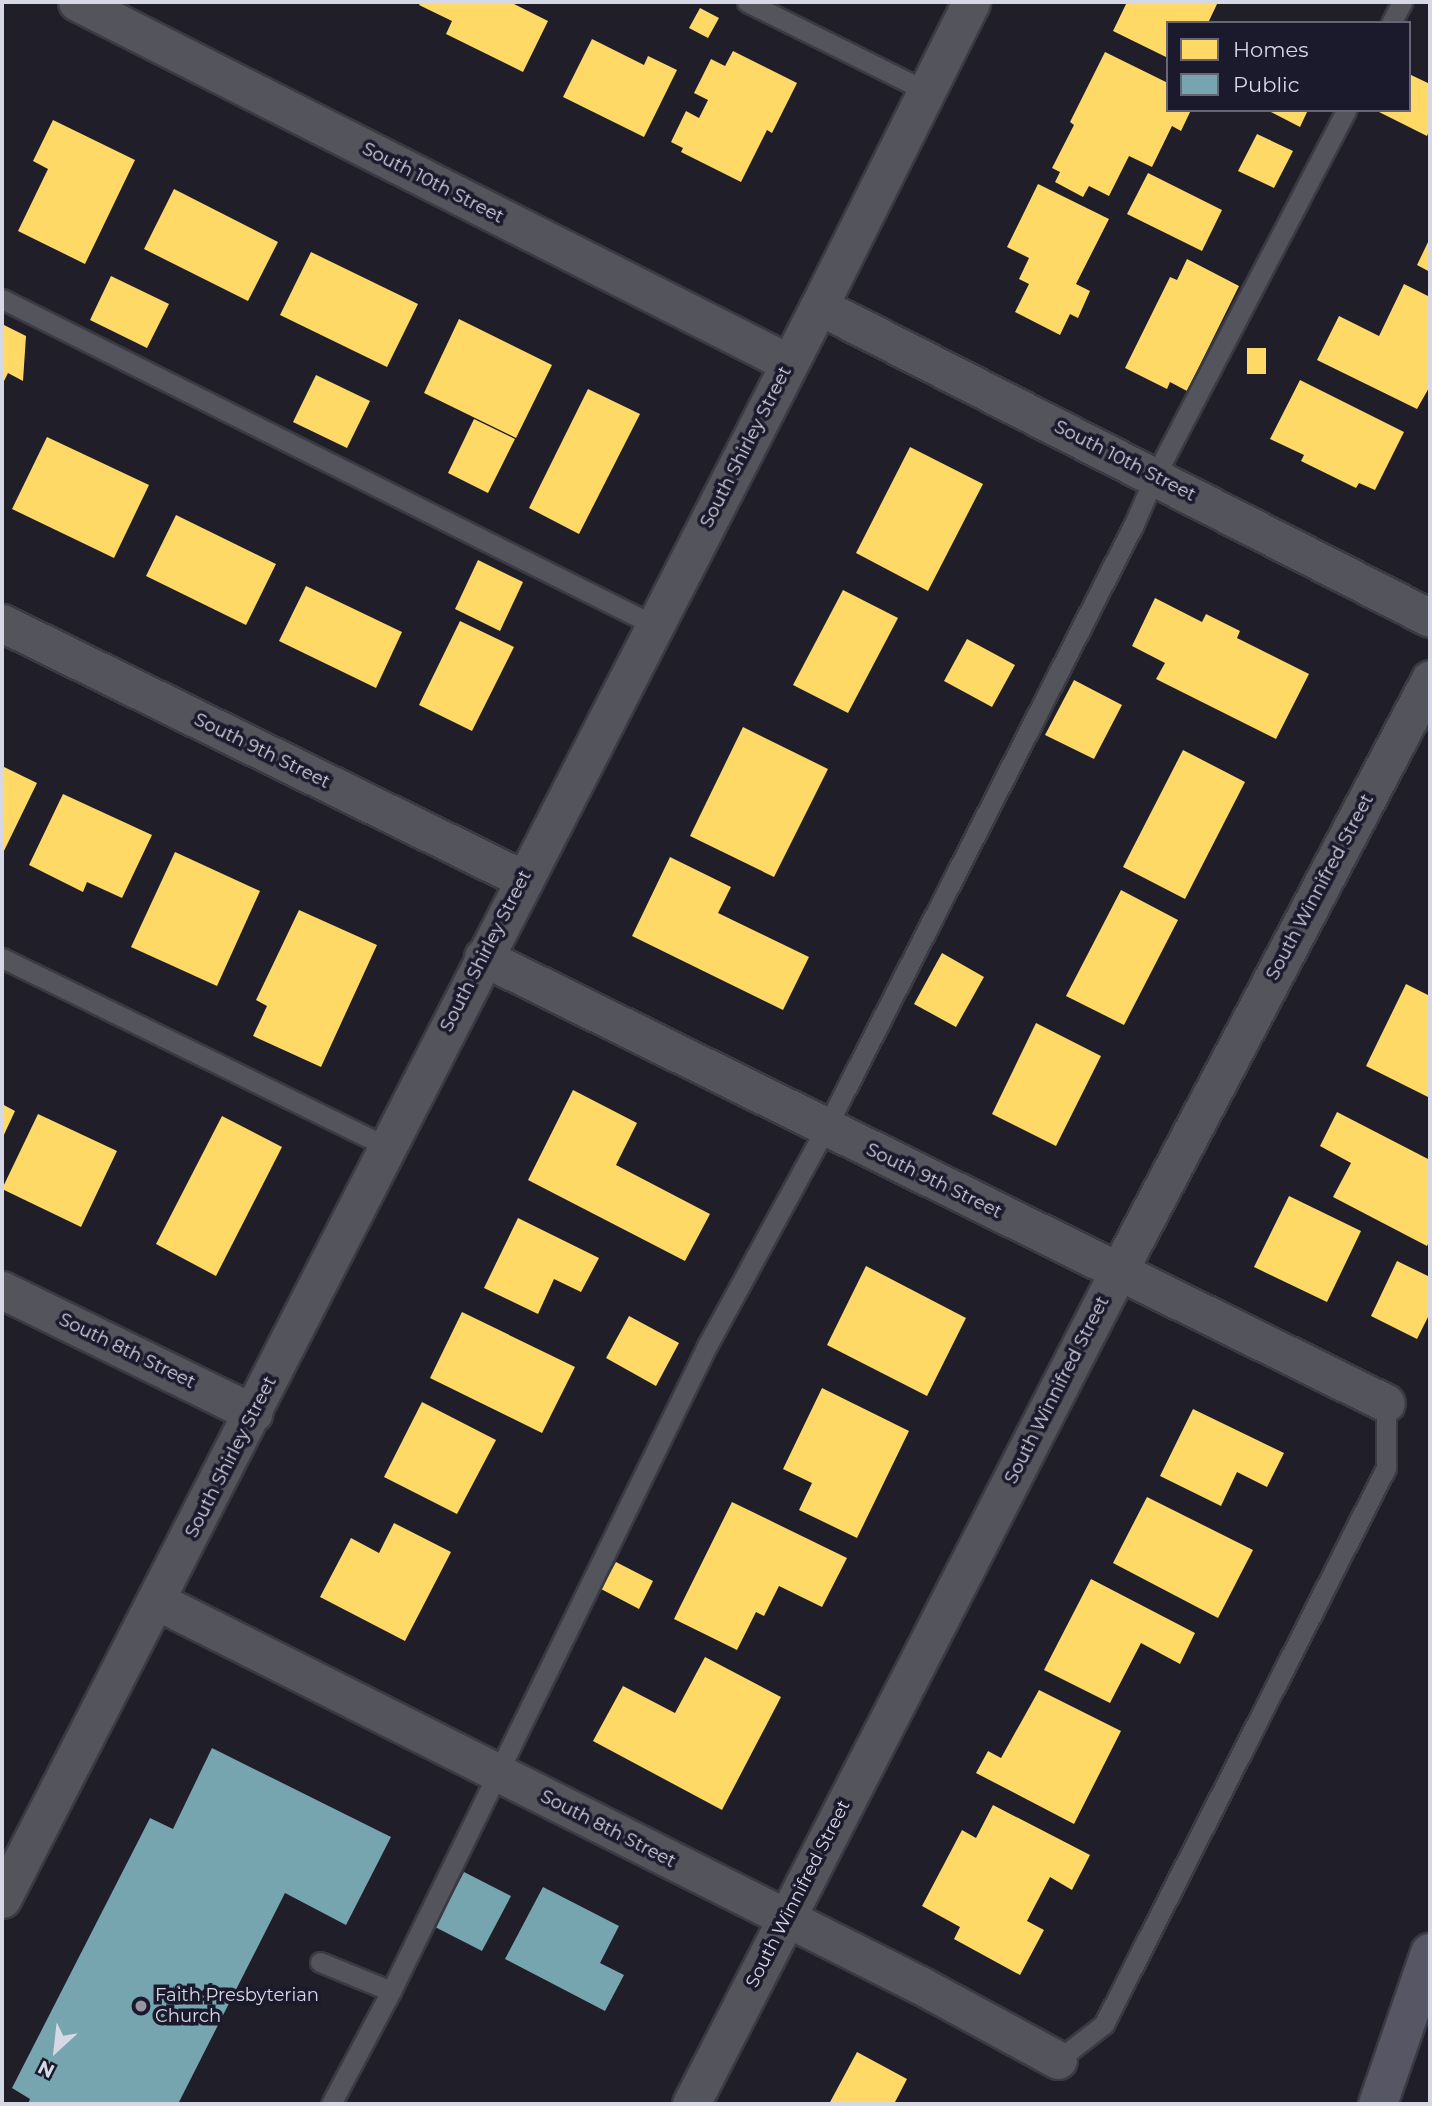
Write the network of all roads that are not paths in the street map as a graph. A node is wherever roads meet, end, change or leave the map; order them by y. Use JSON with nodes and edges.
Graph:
{"nodes":[{"id":1,"x":77,"y":2,"type":"edge"},
{"id":2,"x":747,"y":2,"type":"edge"},
{"id":3,"x":971,"y":2,"type":"edge"},
{"id":4,"x":1402,"y":2,"type":"edge"},
{"id":5,"x":1392,"y":21,"type":"edge"},
{"id":6,"x":926,"y":91,"type":"junction"},
{"id":7,"x":1345,"y":112,"type":"edge"},
{"id":8,"x":2,"y":299,"type":"edge"},
{"id":9,"x":819,"y":306,"type":"junction"},
{"id":10,"x":789,"y":363,"type":"junction"},
{"id":11,"x":1156,"y":476,"type":"junction"},
{"id":12,"x":1430,"y":618,"type":"edge"},
{"id":13,"x":2,"y":624,"type":"edge"},
{"id":14,"x":654,"y":625,"type":"junction"},
{"id":15,"x":1430,"y":678,"type":"edge"},
{"id":16,"x":523,"y":879,"type":"junction"},
{"id":17,"x":483,"y":957,"type":"junction"},
{"id":18,"x":2,"y":958,"type":"edge"},
{"id":19,"x":826,"y":1128,"type":"junction"},
{"id":20,"x":387,"y":1147,"type":"junction"},
{"id":21,"x":1118,"y":1272,"type":"junction"},
{"id":22,"x":2,"y":1290,"type":"edge"},
{"id":23,"x":1386,"y":1404,"type":"joint"},
{"id":24,"x":253,"y":1413,"type":"junction"},
{"id":25,"x":157,"y":1601,"type":"junction"},
{"id":26,"x":496,"y":1772,"type":"junction"},
{"id":27,"x":2,"y":1899,"type":"edge"},
{"id":28,"x":785,"y":1918,"type":"junction"},
{"id":29,"x":1430,"y":1953,"type":"edge"},
{"id":30,"x":320,"y":1962,"type":"dead end"},
{"id":31,"x":391,"y":1991,"type":"junction"},
{"id":32,"x":1058,"y":2060,"type":"joint"},
{"id":33,"x":334,"y":2098,"type":"edge"},
{"id":34,"x":691,"y":2104,"type":"edge"},
{"id":35,"x":1378,"y":2104,"type":"edge"}],
"edges":[{"from":1,"to":10,"type":"street","name":"South 10th Street"},
{"from":2,"to":6,"type":"lane"},
{"from":3,"to":6,"type":"street","name":"South Shirley Street"},
{"from":4,"to":5,"type":"lane"},
{"from":6,"to":9,"type":"street","name":"South Shirley Street"},
{"from":7,"to":11,"type":"lane"},
{"from":8,"to":14,"type":"lane"},
{"from":9,"to":10,"type":"street","name":"South Shirley Street"},
{"from":9,"to":11,"type":"street","name":"South 10th Street"},
{"from":10,"to":14,"type":"street","name":"South Shirley Street"},
{"from":11,"to":12,"type":"street","name":"South 10th Street"},
{"from":11,"to":19,"type":"lane"},
{"from":13,"to":16,"type":"street","name":"South 9th Street"},
{"from":14,"to":16,"type":"street","name":"South Shirley Street"},
{"from":15,"to":21,"type":"street","name":"South Winnifred Street"},
{"from":16,"to":17,"type":"street","name":"South Shirley Street"},
{"from":17,"to":19,"type":"street","name":"South 9th Street"},
{"from":17,"to":20,"type":"street","name":"South Shirley Street"},
{"from":18,"to":20,"type":"lane"},
{"from":19,"to":21,"type":"street","name":"South 9th Street"},
{"from":19,"to":26,"type":"lane"},
{"from":20,"to":24,"type":"street","name":"South Shirley Street"},
{"from":21,"to":23,"type":"street","name":"South 9th Street"},
{"from":21,"to":28,"type":"street","name":"South Winnifred Street"},
{"from":22,"to":24,"type":"street","name":"South 8th Street"},
{"from":23,"to":32,"type":"lane"},
{"from":24,"to":25,"type":"street","name":"South Shirley Street"},
{"from":25,"to":26,"type":"street","name":"South 8th Street"},
{"from":25,"to":27,"type":"street","name":"South Shirley Street"},
{"from":26,"to":28,"type":"street","name":"South 8th Street"},
{"from":26,"to":31,"type":"lane"},
{"from":28,"to":32,"type":"street","name":"South 8th Street"},
{"from":28,"to":34,"type":"street","name":"South Winnifred Street"},
{"from":29,"to":35,"type":"highway"},
{"from":30,"to":31,"type":"lane"},
{"from":31,"to":33,"type":"lane"}]}
